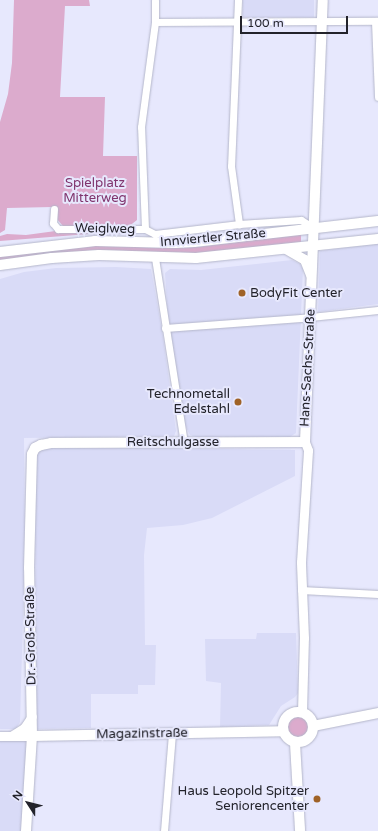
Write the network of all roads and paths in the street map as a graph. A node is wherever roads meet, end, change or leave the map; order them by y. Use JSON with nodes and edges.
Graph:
{"nodes":[{"id":1,"x":155,"y":0,"type":"edge"},
{"id":2,"x":238,"y":0,"type":"edge"},
{"id":3,"x":323,"y":0,"type":"edge"},
{"id":4,"x":376,"y":21,"type":"edge"},
{"id":5,"x":154,"y":22,"type":"junction"},
{"id":6,"x":237,"y":22,"type":"junction"},
{"id":7,"x":323,"y":22,"type":"junction"},
{"id":8,"x":378,"y":97,"type":"edge"},
{"id":9,"x":54,"y":209,"type":"dead end"},
{"id":10,"x":378,"y":221,"type":"edge"},
{"id":11,"x":238,"y":224,"type":"junction"},
{"id":12,"x":314,"y":228,"type":"junction"},
{"id":13,"x":145,"y":230,"type":"junction"},
{"id":14,"x":378,"y":239,"type":"edge"},
{"id":15,"x":314,"y":246,"type":"junction"},
{"id":16,"x":286,"y":249,"type":"junction"},
{"id":17,"x":0,"y":252,"type":"edge"},
{"id":18,"x":155,"y":258,"type":"junction"},
{"id":19,"x":0,"y":265,"type":"edge"},
{"id":20,"x":313,"y":280,"type":"junction"},
{"id":21,"x":378,"y":310,"type":"edge"},
{"id":22,"x":311,"y":317,"type":"junction"},
{"id":23,"x":165,"y":328,"type":"junction"},
{"id":24,"x":305,"y":442,"type":"junction"},
{"id":25,"x":184,"y":443,"type":"junction"},
{"id":26,"x":41,"y":445,"type":"joint"},
{"id":27,"x":301,"y":590,"type":"junction"},
{"id":28,"x":378,"y":594,"type":"edge"},
{"id":29,"x":302,"y":712,"type":"junction"},
{"id":30,"x":378,"y":713,"type":"edge"},
{"id":31,"x":32,"y":716,"type":"junction"},
{"id":32,"x":314,"y":726,"type":"junction"},
{"id":33,"x":283,"y":731,"type":"junction"},
{"id":34,"x":172,"y":734,"type":"junction"},
{"id":35,"x":0,"y":736,"type":"edge"},
{"id":36,"x":11,"y":736,"type":"junction"},
{"id":37,"x":32,"y":736,"type":"junction"},
{"id":38,"x":295,"y":742,"type":"junction"},
{"id":39,"x":26,"y":831,"type":"edge"},
{"id":40,"x":164,"y":831,"type":"edge"},
{"id":41,"x":300,"y":831,"type":"edge"}],
"edges":[{"from":1,"to":5,"type":"street"},
{"from":2,"to":6,"type":"street"},
{"from":3,"to":7,"type":"main road","name":"Hans-Sachs-Straße"},
{"from":4,"to":7,"type":"street"},
{"from":4,"to":8,"type":"street"},
{"from":5,"to":6,"type":"street"},
{"from":5,"to":13,"type":"street"},
{"from":6,"to":7,"type":"street"},
{"from":6,"to":11,"type":"street"},
{"from":7,"to":12,"type":"main road","name":"Hans-Sachs-Straße"},
{"from":9,"to":13,"type":"street","name":"Weiglweg"},
{"from":10,"to":12,"type":"main road","name":"Innviertler Straße"},
{"from":11,"to":12,"type":"street","name":"Weiglweg"},
{"from":11,"to":13,"type":"street","name":"Weiglweg"},
{"from":12,"to":15,"type":"main road","name":"Hans-Sachs-Straße"},
{"from":12,"to":17,"type":"main road","name":"Innviertler Straße"},
{"from":14,"to":15,"type":"main road","name":"Innviertler Straße"},
{"from":15,"to":16,"type":"main road","name":"Innviertler Straße"},
{"from":15,"to":20,"type":"main road","name":"Hans-Sachs-Straße"},
{"from":16,"to":18,"type":"main road","name":"Innviertler Straße"},
{"from":16,"to":20,"type":"main road"},
{"from":18,"to":19,"type":"main road","name":"Innviertler Straße"},
{"from":18,"to":23,"type":"street"},
{"from":20,"to":22,"type":"main road","name":"Hans-Sachs-Straße"},
{"from":21,"to":22,"type":"street"},
{"from":22,"to":23,"type":"street"},
{"from":22,"to":24,"type":"main road","name":"Hans-Sachs-Straße"},
{"from":23,"to":25,"type":"street"},
{"from":24,"to":25,"type":"main road","name":"Reitschulgasse"},
{"from":24,"to":27,"type":"street","name":"Hans-Sachs-Straße"},
{"from":25,"to":26,"type":"main road","name":"Reitschulgasse"},
{"from":26,"to":31,"type":"main road","name":"Dr.-Groß-Straße"},
{"from":27,"to":28,"type":"street"},
{"from":27,"to":29,"type":"street","name":"Hans-Sachs-Straße"},
{"from":29,"to":32,"type":"main road"},
{"from":29,"to":33,"type":"main road"},
{"from":30,"to":32,"type":"main road"},
{"from":31,"to":36,"type":"street"},
{"from":31,"to":37,"type":"main road","name":"Dr.-Groß-Straße"},
{"from":32,"to":38,"type":"main road"},
{"from":33,"to":34,"type":"main road","name":"Magazinstraße"},
{"from":33,"to":38,"type":"main road"},
{"from":34,"to":37,"type":"main road","name":"Magazinstraße"},
{"from":34,"to":40,"type":"street"},
{"from":35,"to":36,"type":"street","name":"Magazinstraße"},
{"from":36,"to":37,"type":"street","name":"Magazinstraße"},
{"from":37,"to":39,"type":"main road","name":"Dr.-Groß-Straße"},
{"from":38,"to":41,"type":"main road"}]}
